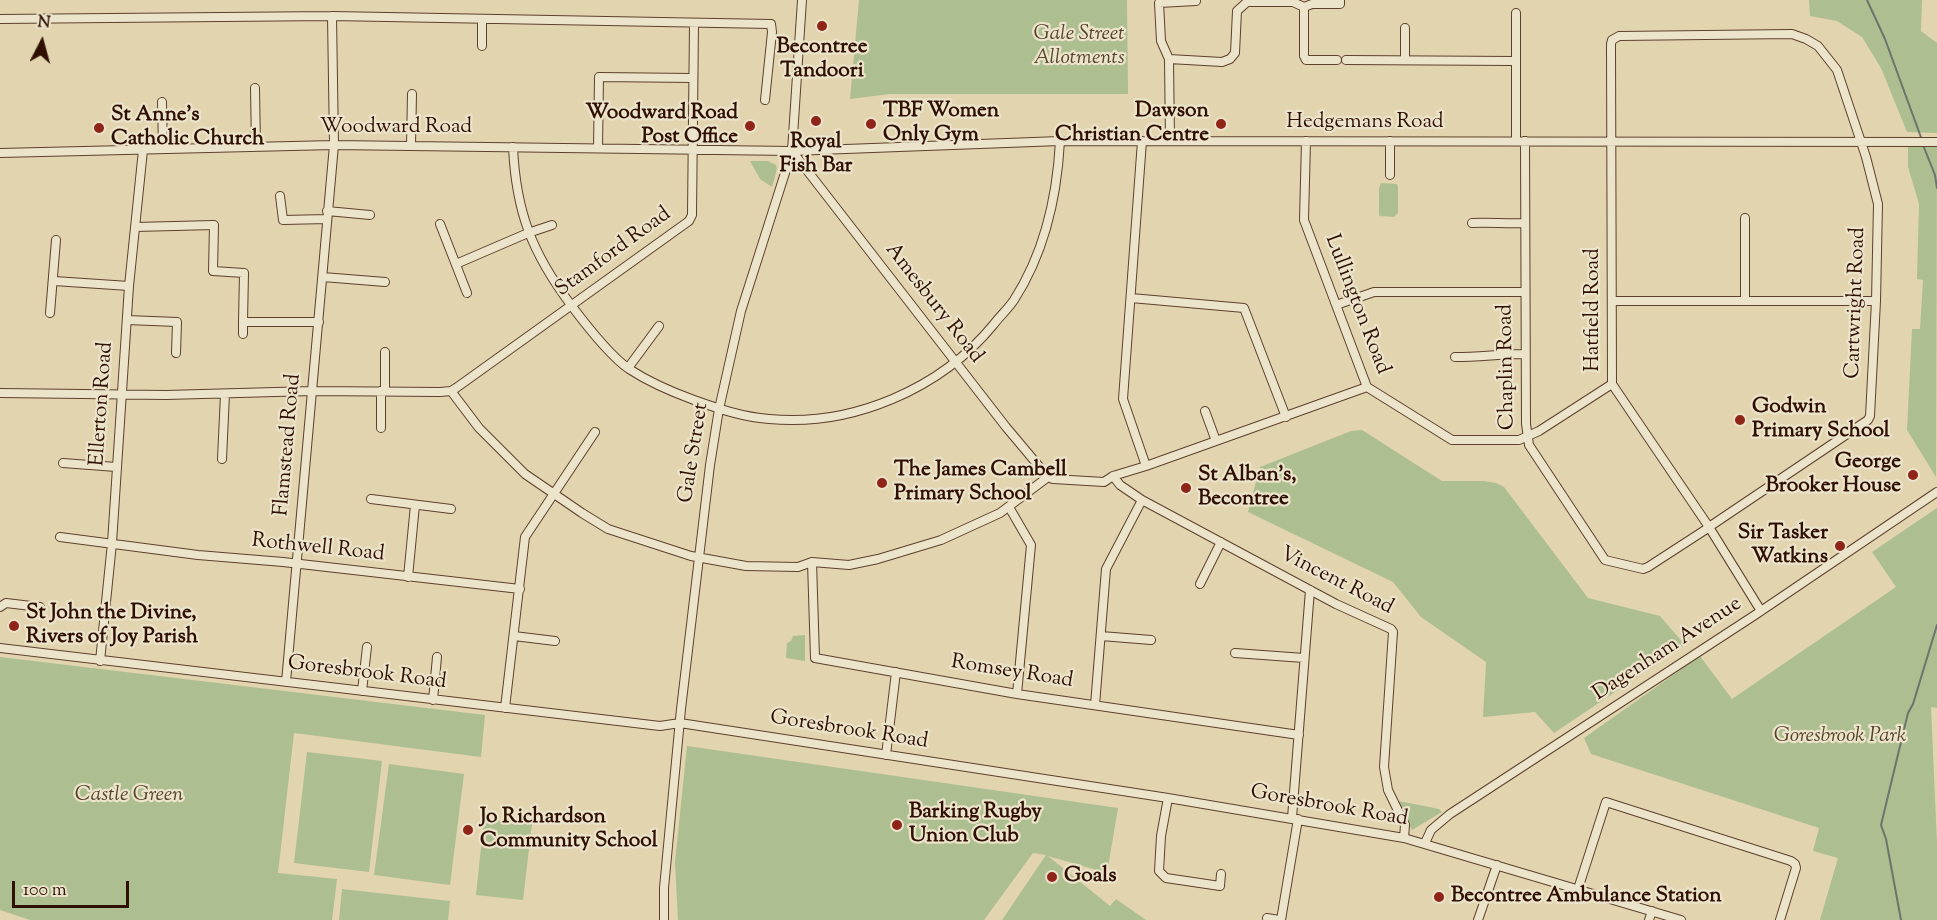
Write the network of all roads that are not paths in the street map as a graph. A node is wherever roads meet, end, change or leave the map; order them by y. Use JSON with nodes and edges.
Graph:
{"nodes":[{"id":1,"x":802,"y":0,"type":"edge"},
{"id":2,"x":1196,"y":0,"type":"edge"},
{"id":3,"x":1340,"y":0,"type":"edge"},
{"id":4,"x":1304,"y":8,"type":"junction"},
{"id":5,"x":1516,"y":13,"type":"dead end"},
{"id":6,"x":332,"y":16,"type":"junction"},
{"id":7,"x":0,"y":19,"type":"edge"},
{"id":8,"x":482,"y":20,"type":"junction"},
{"id":9,"x":694,"y":23,"type":"junction"},
{"id":10,"x":1405,"y":28,"type":"dead end"},
{"id":11,"x":1614,"y":38,"type":"joint"},
{"id":12,"x":482,"y":46,"type":"dead end"},
{"id":13,"x":1168,"y":58,"type":"junction"},
{"id":14,"x":1405,"y":60,"type":"junction"},
{"id":15,"x":1515,"y":61,"type":"junction"},
{"id":16,"x":693,"y":78,"type":"junction"},
{"id":17,"x":255,"y":88,"type":"dead end"},
{"id":18,"x":412,"y":94,"type":"dead end"},
{"id":19,"x":765,"y":100,"type":"dead end"},
{"id":20,"x":162,"y":102,"type":"dead end"},
{"id":21,"x":1060,"y":141,"type":"junction"},
{"id":22,"x":1142,"y":141,"type":"junction"},
{"id":23,"x":1170,"y":141,"type":"junction"},
{"id":24,"x":1306,"y":141,"type":"junction"},
{"id":25,"x":1390,"y":141,"type":"junction"},
{"id":26,"x":1516,"y":141,"type":"junction"},
{"id":27,"x":1525,"y":141,"type":"junction"},
{"id":28,"x":1611,"y":141,"type":"junction"},
{"id":29,"x":1860,"y":141,"type":"junction"},
{"id":30,"x":1936,"y":142,"type":"edge"},
{"id":31,"x":334,"y":145,"type":"junction"},
{"id":32,"x":411,"y":145,"type":"junction"},
{"id":33,"x":256,"y":147,"type":"junction"},
{"id":34,"x":513,"y":147,"type":"junction"},
{"id":35,"x":598,"y":148,"type":"junction"},
{"id":36,"x":163,"y":149,"type":"junction"},
{"id":37,"x":692,"y":149,"type":"junction"},
{"id":38,"x":143,"y":150,"type":"junction"},
{"id":39,"x":792,"y":151,"type":"junction"},
{"id":40,"x":0,"y":153,"type":"edge"},
{"id":41,"x":1390,"y":175,"type":"dead end"},
{"id":42,"x":280,"y":196,"type":"dead end"},
{"id":43,"x":370,"y":214,"type":"dead end"},
{"id":44,"x":327,"y":215,"type":"junction"},
{"id":45,"x":1746,"y":218,"type":"dead end"},
{"id":46,"x":1472,"y":223,"type":"dead end"},
{"id":47,"x":440,"y":224,"type":"dead end"},
{"id":48,"x":1525,"y":224,"type":"junction"},
{"id":49,"x":552,"y":225,"type":"dead end"},
{"id":50,"x":135,"y":227,"type":"junction"},
{"id":51,"x":528,"y":233,"type":"junction"},
{"id":52,"x":56,"y":240,"type":"dead end"},
{"id":53,"x":456,"y":264,"type":"junction"},
{"id":54,"x":323,"y":277,"type":"junction"},
{"id":55,"x":54,"y":281,"type":"junction"},
{"id":56,"x":385,"y":282,"type":"dead end"},
{"id":57,"x":129,"y":286,"type":"junction"},
{"id":58,"x":1525,"y":292,"type":"junction"},
{"id":59,"x":467,"y":293,"type":"dead end"},
{"id":60,"x":1131,"y":298,"type":"junction"},
{"id":61,"x":1612,"y":301,"type":"junction"},
{"id":62,"x":1745,"y":301,"type":"junction"},
{"id":63,"x":1876,"y":301,"type":"junction"},
{"id":64,"x":572,"y":305,"type":"junction"},
{"id":65,"x":1336,"y":305,"type":"junction"},
{"id":66,"x":50,"y":313,"type":"dead end"},
{"id":67,"x":127,"y":320,"type":"junction"},
{"id":68,"x":243,"y":322,"type":"junction"},
{"id":69,"x":319,"y":322,"type":"junction"},
{"id":70,"x":659,"y":326,"type":"dead end"},
{"id":71,"x":243,"y":334,"type":"dead end"},
{"id":72,"x":385,"y":352,"type":"dead end"},
{"id":73,"x":176,"y":353,"type":"dead end"},
{"id":74,"x":1525,"y":354,"type":"junction"},
{"id":75,"x":1455,"y":357,"type":"dead end"},
{"id":76,"x":956,"y":362,"type":"junction"},
{"id":77,"x":628,"y":368,"type":"junction"},
{"id":78,"x":1612,"y":384,"type":"junction"},
{"id":79,"x":1367,"y":387,"type":"junction"},
{"id":80,"x":312,"y":391,"type":"junction"},
{"id":81,"x":383,"y":391,"type":"junction"},
{"id":82,"x":451,"y":391,"type":"junction"},
{"id":83,"x":0,"y":393,"type":"edge"},
{"id":84,"x":123,"y":394,"type":"junction"},
{"id":85,"x":225,"y":394,"type":"junction"},
{"id":86,"x":719,"y":409,"type":"junction"},
{"id":87,"x":1205,"y":411,"type":"dead end"},
{"id":88,"x":1286,"y":417,"type":"junction"},
{"id":89,"x":381,"y":429,"type":"dead end"},
{"id":90,"x":595,"y":432,"type":"dead end"},
{"id":91,"x":1527,"y":437,"type":"junction"},
{"id":92,"x":1216,"y":441,"type":"junction"},
{"id":93,"x":222,"y":459,"type":"dead end"},
{"id":94,"x":63,"y":463,"type":"dead end"},
{"id":95,"x":1146,"y":466,"type":"junction"},
{"id":96,"x":116,"y":467,"type":"junction"},
{"id":97,"x":1113,"y":476,"type":"junction"},
{"id":98,"x":1048,"y":477,"type":"junction"},
{"id":99,"x":1937,"y":492,"type":"edge"},
{"id":100,"x":554,"y":493,"type":"junction"},
{"id":101,"x":371,"y":499,"type":"dead end"},
{"id":102,"x":1142,"y":500,"type":"junction"},
{"id":103,"x":415,"y":505,"type":"junction"},
{"id":104,"x":1009,"y":507,"type":"junction"},
{"id":105,"x":451,"y":509,"type":"dead end"},
{"id":106,"x":1708,"y":527,"type":"junction"},
{"id":107,"x":60,"y":537,"type":"dead end"},
{"id":108,"x":1221,"y":542,"type":"junction"},
{"id":109,"x":112,"y":543,"type":"junction"},
{"id":110,"x":698,"y":557,"type":"junction"},
{"id":111,"x":812,"y":562,"type":"junction"},
{"id":112,"x":297,"y":564,"type":"junction"},
{"id":113,"x":408,"y":577,"type":"junction"},
{"id":114,"x":1200,"y":584,"type":"dead end"},
{"id":115,"x":520,"y":589,"type":"junction"},
{"id":116,"x":1310,"y":590,"type":"junction"},
{"id":117,"x":29,"y":596,"type":"dead end"},
{"id":118,"x":28,"y":605,"type":"junction"},
{"id":119,"x":0,"y":607,"type":"edge"},
{"id":120,"x":40,"y":607,"type":"dead end"},
{"id":121,"x":1761,"y":611,"type":"junction"},
{"id":122,"x":514,"y":636,"type":"junction"},
{"id":123,"x":1101,"y":636,"type":"junction"},
{"id":124,"x":1151,"y":639,"type":"dead end"},
{"id":125,"x":555,"y":641,"type":"dead end"},
{"id":126,"x":367,"y":647,"type":"dead end"},
{"id":127,"x":0,"y":648,"type":"edge"},
{"id":128,"x":1235,"y":653,"type":"dead end"},
{"id":129,"x":437,"y":657,"type":"dead end"},
{"id":130,"x":1304,"y":658,"type":"junction"},
{"id":131,"x":100,"y":660,"type":"junction"},
{"id":132,"x":897,"y":672,"type":"junction"},
{"id":133,"x":286,"y":682,"type":"junction"},
{"id":134,"x":362,"y":691,"type":"junction"},
{"id":135,"x":1017,"y":694,"type":"junction"},
{"id":136,"x":433,"y":700,"type":"junction"},
{"id":137,"x":1095,"y":705,"type":"junction"},
{"id":138,"x":505,"y":708,"type":"junction"},
{"id":139,"x":680,"y":723,"type":"junction"},
{"id":140,"x":1299,"y":735,"type":"junction"},
{"id":141,"x":886,"y":755,"type":"junction"},
{"id":142,"x":1168,"y":798,"type":"junction"},
{"id":143,"x":1295,"y":818,"type":"junction"},
{"id":144,"x":1404,"y":838,"type":"junction"},
{"id":145,"x":1425,"y":843,"type":"junction"},
{"id":146,"x":1497,"y":865,"type":"junction"},
{"id":147,"x":1221,"y":874,"type":"dead end"},
{"id":148,"x":1578,"y":889,"type":"junction"},
{"id":149,"x":1652,"y":911,"type":"junction"},
{"id":150,"x":1267,"y":918,"type":"dead end"},
{"id":151,"x":664,"y":920,"type":"edge"},
{"id":152,"x":1280,"y":920,"type":"edge"},
{"id":153,"x":1478,"y":920,"type":"edge"},
{"id":154,"x":1649,"y":920,"type":"edge"},
{"id":155,"x":1680,"y":920,"type":"edge"},
{"id":156,"x":1780,"y":920,"type":"edge"}],
"edges":[{"from":1,"to":39,"type":"street","name":"Gale Street"},
{"from":2,"to":13,"type":"street"},
{"from":3,"to":4,"type":"street"},
{"from":4,"to":13,"type":"street"},
{"from":4,"to":14,"type":"street"},
{"from":5,"to":15,"type":"street"},
{"from":6,"to":7,"type":"street"},
{"from":6,"to":8,"type":"street"},
{"from":6,"to":31,"type":"street","name":"Flamstead Road"},
{"from":8,"to":9,"type":"street"},
{"from":8,"to":12,"type":"street"},
{"from":9,"to":16,"type":"street","name":"Stamford Road"},
{"from":9,"to":19,"type":"street"},
{"from":10,"to":14,"type":"street"},
{"from":11,"to":28,"type":"street","name":"Hatfield Road"},
{"from":11,"to":29,"type":"street","name":"Cartwright Road"},
{"from":13,"to":23,"type":"street"},
{"from":14,"to":15,"type":"street"},
{"from":15,"to":26,"type":"street"},
{"from":16,"to":35,"type":"street"},
{"from":16,"to":37,"type":"street","name":"Stamford Road"},
{"from":17,"to":33,"type":"street"},
{"from":18,"to":32,"type":"street"},
{"from":20,"to":36,"type":"street"},
{"from":21,"to":22,"type":"street","name":"Hedgemans Road"},
{"from":21,"to":39,"type":"street","name":"Hedgemans Road"},
{"from":21,"to":76,"type":"street"},
{"from":22,"to":23,"type":"street","name":"Hedgemans Road"},
{"from":22,"to":60,"type":"street"},
{"from":23,"to":24,"type":"street","name":"Hedgemans Road"},
{"from":24,"to":25,"type":"street","name":"Hedgemans Road"},
{"from":24,"to":65,"type":"street","name":"Lullington Road"},
{"from":25,"to":26,"type":"street","name":"Hedgemans Road"},
{"from":25,"to":41,"type":"street"},
{"from":26,"to":27,"type":"street","name":"Hedgemans Road"},
{"from":27,"to":28,"type":"street","name":"Hedgemans Road"},
{"from":27,"to":48,"type":"street","name":"Chaplin Road"},
{"from":28,"to":29,"type":"street","name":"Hedgemans Road"},
{"from":28,"to":61,"type":"street","name":"Hatfield Road"},
{"from":29,"to":30,"type":"street","name":"Hedgemans Road"},
{"from":29,"to":63,"type":"street","name":"Cartwright Road"},
{"from":31,"to":32,"type":"street","name":"Woodward Road"},
{"from":31,"to":33,"type":"street","name":"Woodward Road"},
{"from":31,"to":44,"type":"street","name":"Flamstead Road"},
{"from":32,"to":34,"type":"street","name":"Woodward Road"},
{"from":33,"to":36,"type":"street","name":"Woodward Road"},
{"from":34,"to":35,"type":"street","name":"Woodward Road"},
{"from":34,"to":51,"type":"street"},
{"from":35,"to":37,"type":"street","name":"Woodward Road"},
{"from":36,"to":38,"type":"street","name":"Woodward Road"},
{"from":37,"to":39,"type":"street","name":"Woodward Road"},
{"from":37,"to":64,"type":"street","name":"Stamford Road"},
{"from":38,"to":40,"type":"street","name":"Woodward Road"},
{"from":38,"to":50,"type":"street","name":"Ellerton Road"},
{"from":39,"to":76,"type":"street","name":"Amesbury Road"},
{"from":39,"to":86,"type":"street","name":"Gale Street"},
{"from":42,"to":44,"type":"street"},
{"from":43,"to":44,"type":"street"},
{"from":44,"to":54,"type":"street","name":"Flamstead Road"},
{"from":45,"to":62,"type":"street"},
{"from":46,"to":48,"type":"street"},
{"from":47,"to":53,"type":"street"},
{"from":48,"to":58,"type":"street","name":"Chaplin Road"},
{"from":49,"to":51,"type":"street"},
{"from":50,"to":57,"type":"street","name":"Ellerton Road"},
{"from":50,"to":68,"type":"street"},
{"from":51,"to":53,"type":"street"},
{"from":51,"to":64,"type":"street"},
{"from":52,"to":55,"type":"street"},
{"from":53,"to":59,"type":"street"},
{"from":54,"to":56,"type":"street"},
{"from":54,"to":69,"type":"street","name":"Flamstead Road"},
{"from":55,"to":57,"type":"street"},
{"from":55,"to":66,"type":"street"},
{"from":57,"to":67,"type":"street","name":"Ellerton Road"},
{"from":58,"to":65,"type":"street"},
{"from":58,"to":74,"type":"street","name":"Chaplin Road"},
{"from":60,"to":88,"type":"street"},
{"from":60,"to":95,"type":"street"},
{"from":61,"to":62,"type":"street"},
{"from":61,"to":78,"type":"street","name":"Hatfield Road"},
{"from":62,"to":63,"type":"street"},
{"from":63,"to":106,"type":"street","name":"Cartwright Road"},
{"from":64,"to":77,"type":"street"},
{"from":64,"to":82,"type":"street","name":"Stamford Road"},
{"from":65,"to":79,"type":"street","name":"Lullington Road"},
{"from":67,"to":73,"type":"street"},
{"from":67,"to":84,"type":"street","name":"Ellerton Road"},
{"from":68,"to":69,"type":"street"},
{"from":68,"to":71,"type":"street"},
{"from":69,"to":80,"type":"street","name":"Flamstead Road"},
{"from":70,"to":77,"type":"street"},
{"from":72,"to":81,"type":"street"},
{"from":74,"to":75,"type":"street"},
{"from":74,"to":91,"type":"street","name":"Chaplin Road"},
{"from":76,"to":86,"type":"street"},
{"from":76,"to":98,"type":"street","name":"Amesbury Road"},
{"from":77,"to":86,"type":"street"},
{"from":78,"to":91,"type":"street","name":"Lullington Road"},
{"from":78,"to":106,"type":"street","name":"Hatfield Road"},
{"from":79,"to":88,"type":"street"},
{"from":79,"to":91,"type":"street","name":"Lullington Road"},
{"from":80,"to":81,"type":"street"},
{"from":80,"to":85,"type":"street"},
{"from":80,"to":112,"type":"street","name":"Flamstead Road"},
{"from":81,"to":82,"type":"street"},
{"from":81,"to":89,"type":"street"},
{"from":82,"to":100,"type":"street"},
{"from":83,"to":84,"type":"street"},
{"from":84,"to":85,"type":"street"},
{"from":84,"to":96,"type":"street","name":"Ellerton Road"},
{"from":85,"to":93,"type":"street"},
{"from":86,"to":110,"type":"street","name":"Gale Street"},
{"from":87,"to":92,"type":"street"},
{"from":88,"to":92,"type":"street"},
{"from":90,"to":100,"type":"street"},
{"from":91,"to":106,"type":"street","name":"Chaplin Road"},
{"from":92,"to":95,"type":"street"},
{"from":94,"to":96,"type":"street"},
{"from":95,"to":97,"type":"street"},
{"from":96,"to":109,"type":"street","name":"Ellerton Road"},
{"from":97,"to":98,"type":"street"},
{"from":97,"to":102,"type":"street","name":"Vincent Road"},
{"from":98,"to":104,"type":"street"},
{"from":99,"to":121,"type":"street","name":"Dagenham Avenue"},
{"from":100,"to":110,"type":"street"},
{"from":100,"to":115,"type":"street"},
{"from":101,"to":103,"type":"street"},
{"from":102,"to":108,"type":"street","name":"Vincent Road"},
{"from":102,"to":123,"type":"street"},
{"from":103,"to":105,"type":"street"},
{"from":103,"to":113,"type":"street"},
{"from":104,"to":111,"type":"street"},
{"from":104,"to":135,"type":"street"},
{"from":106,"to":121,"type":"street","name":"Hatfield Road"},
{"from":107,"to":109,"type":"street","name":"Rothwell Road"},
{"from":108,"to":114,"type":"street"},
{"from":108,"to":116,"type":"street","name":"Vincent Road"},
{"from":109,"to":112,"type":"street","name":"Rothwell Road"},
{"from":109,"to":131,"type":"street","name":"Ellerton Road"},
{"from":110,"to":111,"type":"street"},
{"from":110,"to":139,"type":"street","name":"Gale Street"},
{"from":111,"to":132,"type":"street","name":"Romsey Road"},
{"from":112,"to":113,"type":"street","name":"Rothwell Road"},
{"from":112,"to":133,"type":"street","name":"Flamstead Road"},
{"from":113,"to":115,"type":"street","name":"Rothwell Road"},
{"from":115,"to":122,"type":"street"},
{"from":116,"to":130,"type":"street"},
{"from":116,"to":144,"type":"street","name":"Vincent Road"},
{"from":117,"to":118,"type":"street"},
{"from":118,"to":119,"type":"street"},
{"from":118,"to":120,"type":"street"},
{"from":121,"to":145,"type":"street","name":"Dagenham Avenue"},
{"from":122,"to":125,"type":"street"},
{"from":122,"to":138,"type":"street"},
{"from":123,"to":124,"type":"street"},
{"from":123,"to":137,"type":"street"},
{"from":126,"to":134,"type":"street"},
{"from":127,"to":131,"type":"street","name":"Goresbrook Road"},
{"from":128,"to":130,"type":"street"},
{"from":129,"to":136,"type":"street"},
{"from":130,"to":140,"type":"street"},
{"from":131,"to":133,"type":"street","name":"Goresbrook Road"},
{"from":132,"to":135,"type":"street","name":"Romsey Road"},
{"from":132,"to":141,"type":"street"},
{"from":133,"to":134,"type":"street","name":"Goresbrook Road"},
{"from":134,"to":136,"type":"street","name":"Goresbrook Road"},
{"from":135,"to":137,"type":"street","name":"Romsey Road"},
{"from":136,"to":138,"type":"street","name":"Goresbrook Road"},
{"from":137,"to":140,"type":"street","name":"Romsey Road"},
{"from":138,"to":139,"type":"street","name":"Goresbrook Road"},
{"from":139,"to":141,"type":"street","name":"Goresbrook Road"},
{"from":139,"to":151,"type":"street","name":"Gale Street"},
{"from":140,"to":143,"type":"street"},
{"from":141,"to":142,"type":"street","name":"Goresbrook Road"},
{"from":142,"to":143,"type":"street","name":"Goresbrook Road"},
{"from":142,"to":147,"type":"street"},
{"from":143,"to":144,"type":"street","name":"Goresbrook Road"},
{"from":143,"to":152,"type":"street"},
{"from":144,"to":145,"type":"street","name":"Goresbrook Road"},
{"from":145,"to":146,"type":"street","name":"Goresbrook Road"},
{"from":146,"to":148,"type":"street","name":"Goresbrook Road"},
{"from":146,"to":153,"type":"street"},
{"from":148,"to":149,"type":"street","name":"Goresbrook Road"},
{"from":148,"to":156,"type":"street"},
{"from":149,"to":154,"type":"street"},
{"from":149,"to":155,"type":"street","name":"Goresbrook Road"},
{"from":150,"to":152,"type":"street"}]}
